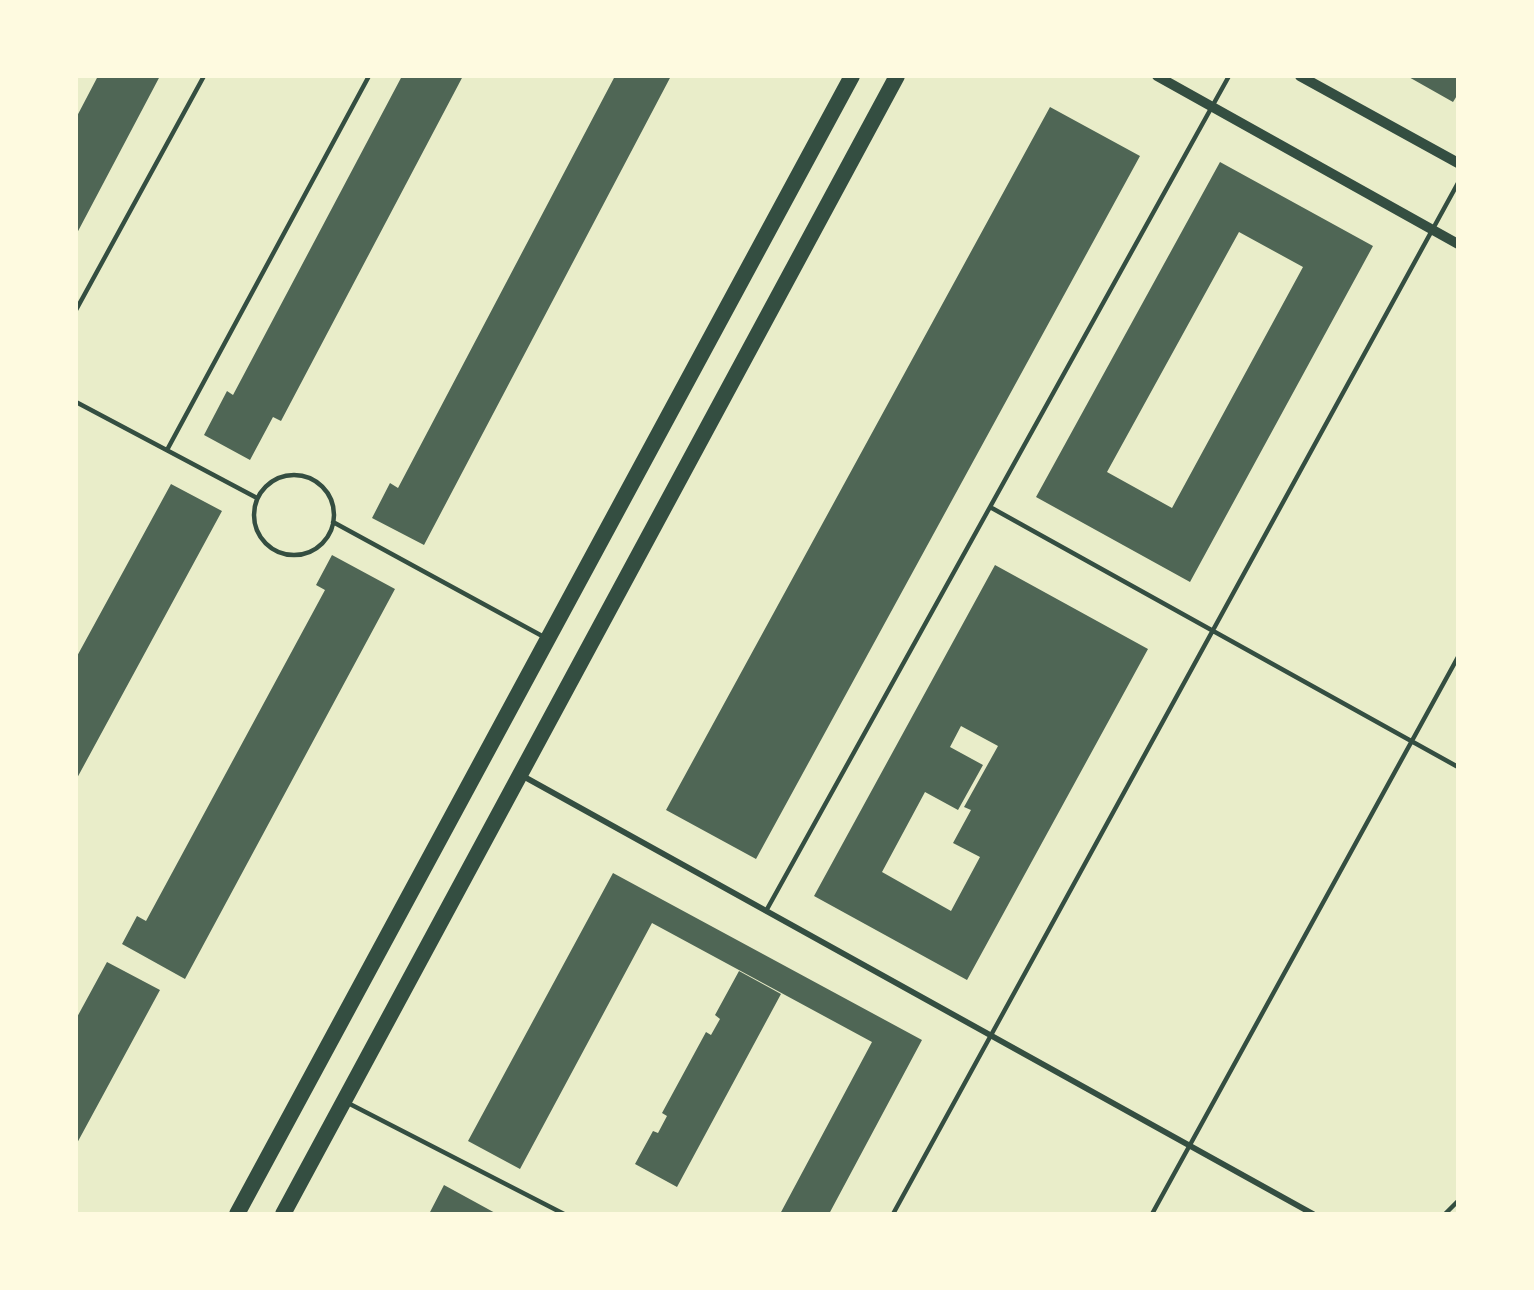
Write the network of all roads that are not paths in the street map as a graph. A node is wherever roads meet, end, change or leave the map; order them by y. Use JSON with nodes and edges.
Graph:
{"nodes":[{"id":1,"x":204,"y":76,"type":"edge"},
{"id":2,"x":369,"y":76,"type":"edge"},
{"id":3,"x":852,"y":76,"type":"edge"},
{"id":4,"x":897,"y":76,"type":"edge"},
{"id":5,"x":1157,"y":76,"type":"edge"},
{"id":6,"x":1229,"y":76,"type":"edge"},
{"id":7,"x":1300,"y":76,"type":"edge"},
{"id":8,"x":1212,"y":107,"type":"junction"},
{"id":9,"x":1458,"y":163,"type":"edge"},
{"id":10,"x":1458,"y":183,"type":"edge"},
{"id":11,"x":1432,"y":230,"type":"junction"},
{"id":12,"x":1458,"y":244,"type":"edge"},
{"id":13,"x":76,"y":310,"type":"edge"},
{"id":14,"x":76,"y":402,"type":"edge"},
{"id":15,"x":167,"y":450,"type":"junction"},
{"id":16,"x":257,"y":498,"type":"junction"},
{"id":17,"x":990,"y":507,"type":"junction"},
{"id":18,"x":333,"y":522,"type":"junction"},
{"id":19,"x":1212,"y":631,"type":"junction"},
{"id":20,"x":548,"y":639,"type":"junction"},
{"id":21,"x":1458,"y":657,"type":"edge"},
{"id":22,"x":1411,"y":742,"type":"junction"},
{"id":23,"x":1458,"y":767,"type":"edge"},
{"id":24,"x":520,"y":775,"type":"junction"},
{"id":25,"x":766,"y":911,"type":"junction"},
{"id":26,"x":991,"y":1035,"type":"junction"},
{"id":27,"x":344,"y":1101,"type":"junction"},
{"id":28,"x":1190,"y":1145,"type":"junction"},
{"id":29,"x":1458,"y":1201,"type":"edge"},
{"id":30,"x":237,"y":1214,"type":"edge"},
{"id":31,"x":283,"y":1214,"type":"edge"},
{"id":32,"x":564,"y":1214,"type":"edge"},
{"id":33,"x":893,"y":1214,"type":"edge"},
{"id":34,"x":1152,"y":1214,"type":"edge"},
{"id":35,"x":1313,"y":1214,"type":"edge"},
{"id":36,"x":1445,"y":1214,"type":"edge"}],
"edges":[{"from":1,"to":13,"type":"lane"},
{"from":2,"to":15,"type":"lane"},
{"from":3,"to":20,"type":"highway"},
{"from":4,"to":24,"type":"highway"},
{"from":5,"to":8,"type":"street"},
{"from":6,"to":8,"type":"lane"},
{"from":7,"to":9,"type":"street"},
{"from":8,"to":11,"type":"street"},
{"from":8,"to":17,"type":"lane"},
{"from":10,"to":11,"type":"lane"},
{"from":11,"to":12,"type":"street"},
{"from":11,"to":19,"type":"lane"},
{"from":14,"to":15,"type":"lane"},
{"from":15,"to":16,"type":"lane"},
{"from":16,"to":18,"type":"lane"},
{"from":16,"to":18,"type":"lane"},
{"from":17,"to":19,"type":"lane"},
{"from":17,"to":25,"type":"lane"},
{"from":18,"to":20,"type":"lane"},
{"from":19,"to":22,"type":"lane"},
{"from":19,"to":26,"type":"lane"},
{"from":20,"to":30,"type":"highway"},
{"from":21,"to":22,"type":"lane"},
{"from":22,"to":23,"type":"lane"},
{"from":22,"to":28,"type":"lane"},
{"from":24,"to":25,"type":"street"},
{"from":24,"to":27,"type":"highway"},
{"from":25,"to":26,"type":"street"},
{"from":26,"to":28,"type":"street"},
{"from":26,"to":33,"type":"lane"},
{"from":27,"to":31,"type":"highway"},
{"from":27,"to":32,"type":"lane"},
{"from":28,"to":34,"type":"lane"},
{"from":28,"to":35,"type":"street"},
{"from":29,"to":36,"type":"lane"}]}
